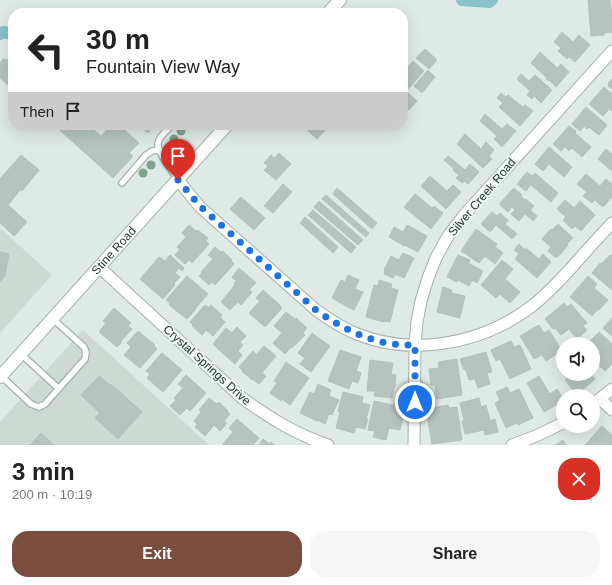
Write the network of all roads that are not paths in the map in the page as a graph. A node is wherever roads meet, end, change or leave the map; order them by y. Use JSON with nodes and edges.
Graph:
{"nodes":[{"id":1,"x":340,"y":0,"type":"edge"},
{"id":2,"x":333,"y":8,"type":"edge"},
{"id":3,"x":612,"y":51,"type":"edge"},
{"id":4,"x":167,"y":130,"type":"edge"},
{"id":5,"x":223,"y":130,"type":"edge"},
{"id":6,"x":159,"y":150,"type":"junction"},
{"id":7,"x":178,"y":180,"type":"junction"},
{"id":8,"x":122,"y":183,"type":"dead end"},
{"id":9,"x":612,"y":222,"type":"edge"},
{"id":10,"x":99,"y":267,"type":"junction"},
{"id":11,"x":53,"y":318,"type":"junction"},
{"id":12,"x":415,"y":345,"type":"junction"},
{"id":13,"x":21,"y":354,"type":"junction"},
{"id":14,"x":1,"y":376,"type":"edge"},
{"id":15,"x":58,"y":388,"type":"junction"},
{"id":16,"x":612,"y":389,"type":"edge"},
{"id":17,"x":600,"y":399,"type":"edge"},
{"id":18,"x":600,"y":404,"type":"edge"},
{"id":19,"x":612,"y":410,"type":"edge"},
{"id":20,"x":556,"y":426,"type":"edge"},
{"id":21,"x":328,"y":445,"type":"edge"},
{"id":22,"x":414,"y":445,"type":"edge"},
{"id":23,"x":513,"y":445,"type":"edge"}],
"edges":[{"from":1,"to":2,"type":"main road"},
{"from":3,"to":12,"type":"street","name":"Silver Creek Road"},
{"from":4,"to":6,"type":"lane"},
{"from":5,"to":7,"type":"main road","name":"Stine Road"},
{"from":6,"to":7,"type":"lane"},
{"from":6,"to":8,"type":"lane"},
{"from":7,"to":10,"type":"main road","name":"Stine Road"},
{"from":7,"to":12,"type":"street"},
{"from":9,"to":12,"type":"street"},
{"from":10,"to":11,"type":"main road","name":"Stine Road"},
{"from":10,"to":21,"type":"street","name":"Crystal Springs Drive"},
{"from":11,"to":13,"type":"main road","name":"Stine Road"},
{"from":11,"to":15,"type":"lane"},
{"from":12,"to":22,"type":"street","name":"Silver Creek Road"},
{"from":13,"to":14,"type":"main road","name":"Stine Road"},
{"from":13,"to":15,"type":"lane"},
{"from":14,"to":15,"type":"lane"},
{"from":16,"to":17,"type":"street"},
{"from":18,"to":19,"type":"street"},
{"from":20,"to":23,"type":"street"}]}
